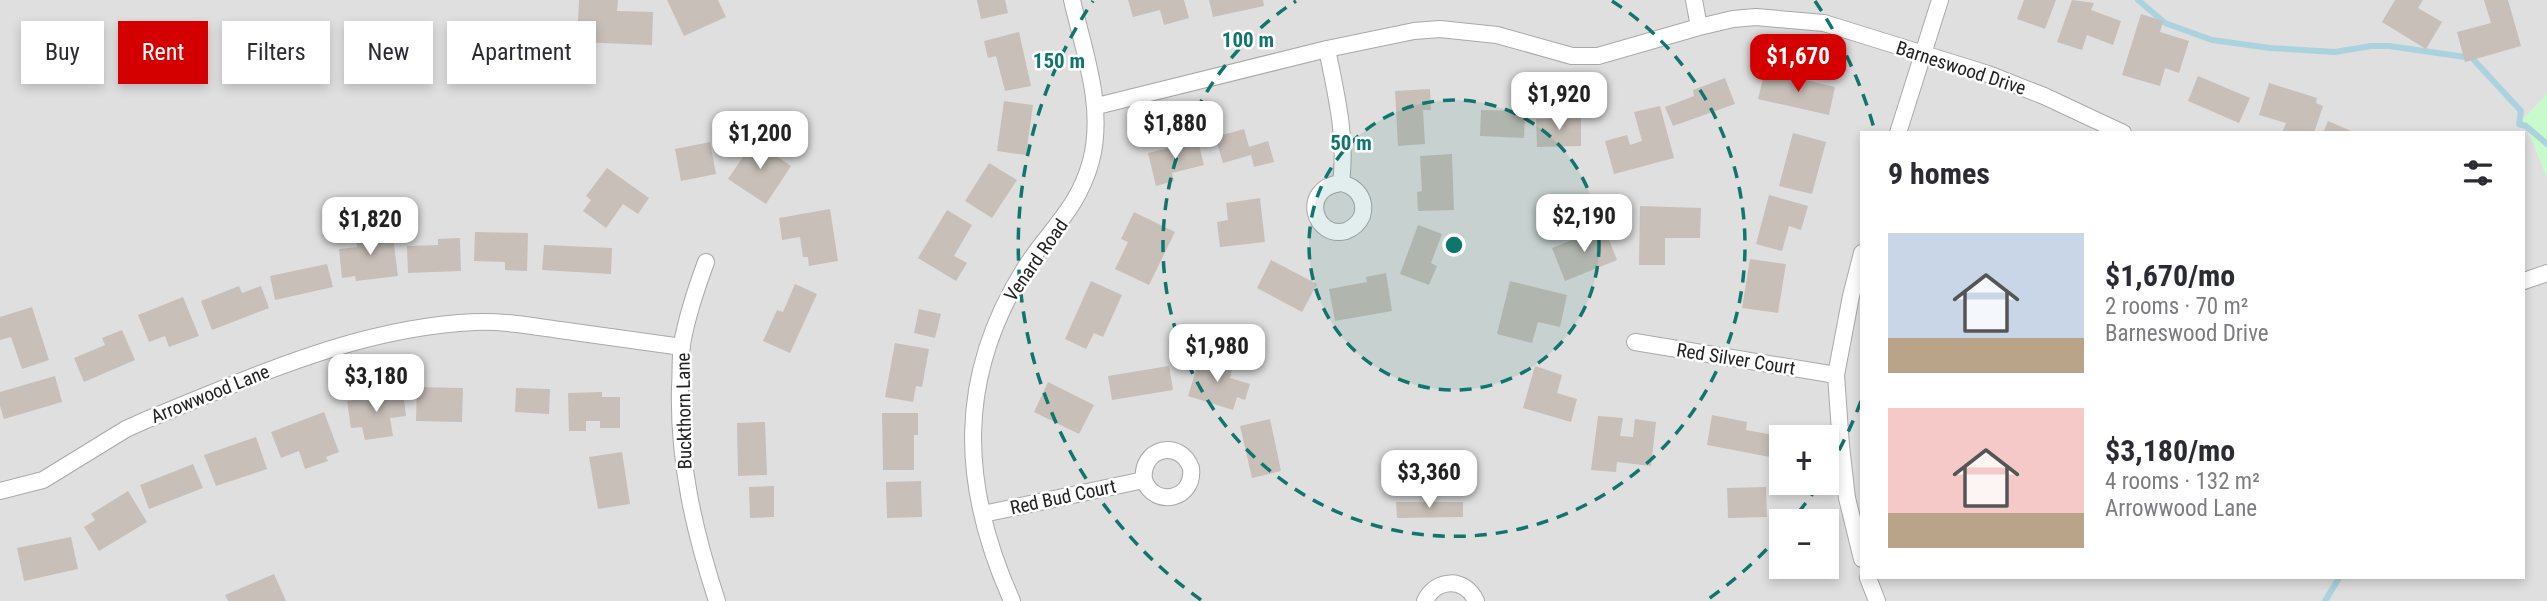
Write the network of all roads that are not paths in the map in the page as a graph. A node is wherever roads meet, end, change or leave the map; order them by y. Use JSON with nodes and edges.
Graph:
{"nodes":[{"id":1,"x":1072,"y":0,"type":"edge"},
{"id":2,"x":1694,"y":0,"type":"edge"},
{"id":3,"x":1940,"y":0,"type":"edge"},
{"id":4,"x":1699,"y":27,"type":"junction"},
{"id":5,"x":1327,"y":49,"type":"junction"},
{"id":6,"x":1922,"y":54,"type":"junction"},
{"id":7,"x":1097,"y":106,"type":"junction"},
{"id":8,"x":1899,"y":131,"type":"edge"},
{"id":9,"x":2119,"y":131,"type":"edge"},
{"id":10,"x":1340,"y":183,"type":"dead end"},
{"id":11,"x":1860,"y":261,"type":"edge"},
{"id":12,"x":706,"y":262,"type":"dead end"},
{"id":13,"x":2547,"y":273,"type":"edge"},
{"id":14,"x":2525,"y":281,"type":"edge"},
{"id":15,"x":1635,"y":342,"type":"dead end"},
{"id":16,"x":682,"y":347,"type":"junction"},
{"id":17,"x":1836,"y":375,"type":"junction"},
{"id":18,"x":1144,"y":480,"type":"dead end"},
{"id":19,"x":0,"y":491,"type":"edge"},
{"id":20,"x":983,"y":514,"type":"junction"},
{"id":21,"x":1860,"y":551,"type":"edge"},
{"id":22,"x":1868,"y":579,"type":"edge"},
{"id":23,"x":717,"y":601,"type":"edge"},
{"id":24,"x":1012,"y":601,"type":"edge"},
{"id":25,"x":1425,"y":601,"type":"edge"},
{"id":26,"x":1476,"y":601,"type":"edge"},
{"id":27,"x":1877,"y":601,"type":"edge"}],
"edges":[{"from":1,"to":7,"type":"street","name":"Venard Road"},
{"from":2,"to":4,"type":"street"},
{"from":3,"to":6,"type":"street"},
{"from":4,"to":5,"type":"street","name":"Barneswood Drive"},
{"from":4,"to":6,"type":"street","name":"Barneswood Drive"},
{"from":5,"to":7,"type":"street","name":"Barneswood Drive"},
{"from":5,"to":10,"type":"street"},
{"from":6,"to":8,"type":"street"},
{"from":6,"to":9,"type":"street","name":"Barneswood Drive"},
{"from":7,"to":20,"type":"street","name":"Venard Road"},
{"from":11,"to":17,"type":"street"},
{"from":12,"to":16,"type":"street","name":"Buckthorn Lane"},
{"from":13,"to":14,"type":"street"},
{"from":15,"to":17,"type":"street","name":"Red Silver Court"},
{"from":16,"to":19,"type":"street","name":"Arrowwood Lane"},
{"from":16,"to":23,"type":"street","name":"Buckthorn Lane"},
{"from":17,"to":21,"type":"street"},
{"from":18,"to":20,"type":"street","name":"Red Bud Court"},
{"from":20,"to":24,"type":"street","name":"Venard Road"},
{"from":22,"to":27,"type":"street"},
{"from":25,"to":26,"type":"street"}]}
